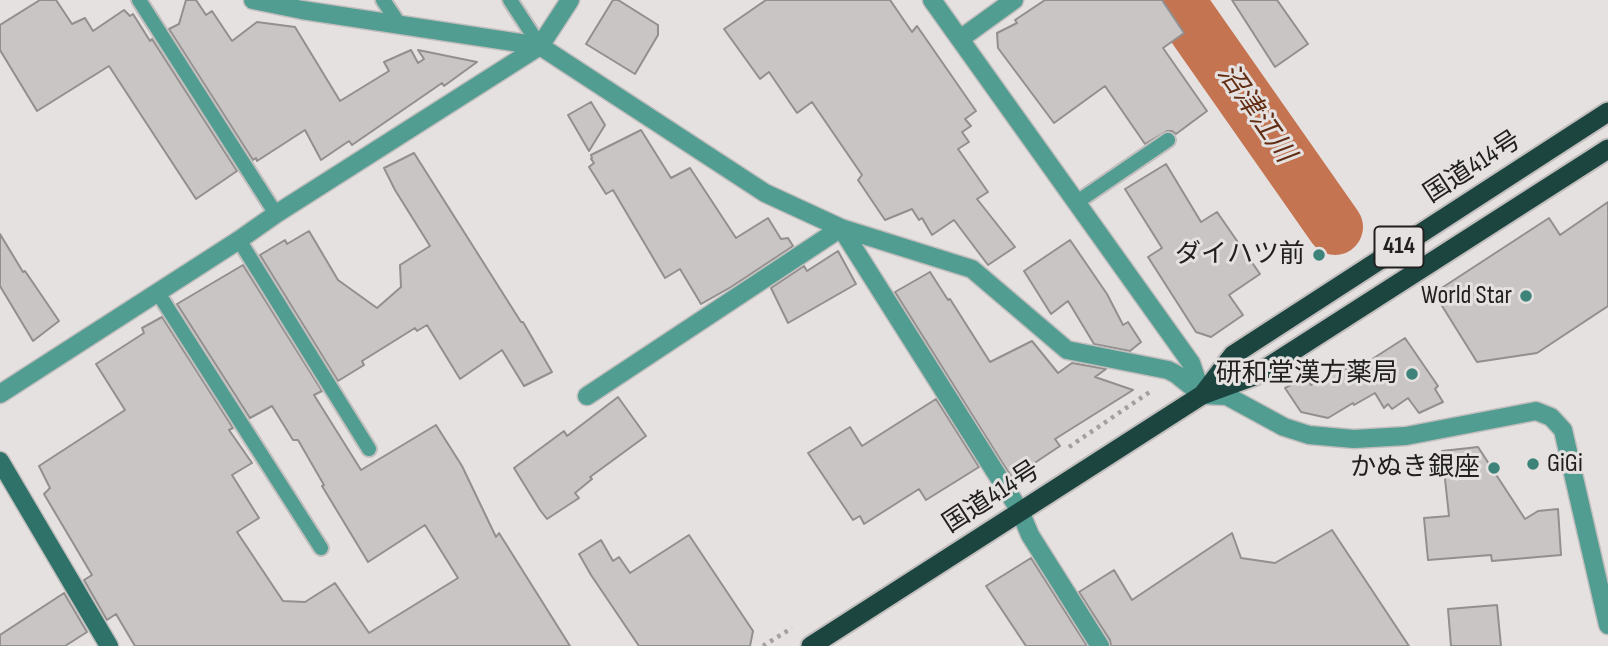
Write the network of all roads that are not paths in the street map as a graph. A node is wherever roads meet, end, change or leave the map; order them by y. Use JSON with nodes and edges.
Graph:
{"nodes":[{"id":1,"x":139,"y":0,"type":"edge"},
{"id":2,"x":253,"y":0,"type":"edge"},
{"id":3,"x":383,"y":0,"type":"edge"},
{"id":4,"x":510,"y":0,"type":"edge"},
{"id":5,"x":570,"y":0,"type":"edge"},
{"id":6,"x":932,"y":0,"type":"edge"},
{"id":7,"x":1014,"y":0,"type":"edge"},
{"id":8,"x":399,"y":24,"type":"junction"},
{"id":9,"x":960,"y":39,"type":"junction"},
{"id":10,"x":540,"y":46,"type":"junction"},
{"id":11,"x":1608,"y":112,"type":"edge"},
{"id":12,"x":1168,"y":139,"type":"dead end"},
{"id":13,"x":1608,"y":149,"type":"edge"},
{"id":14,"x":1077,"y":202,"type":"junction"},
{"id":15,"x":276,"y":214,"type":"junction"},
{"id":16,"x":841,"y":228,"type":"junction"},
{"id":17,"x":239,"y":240,"type":"junction"},
{"id":18,"x":158,"y":293,"type":"junction"},
{"id":19,"x":0,"y":394,"type":"edge"},
{"id":20,"x":1202,"y":395,"type":"junction"},
{"id":21,"x":587,"y":396,"type":"dead end"},
{"id":22,"x":369,"y":449,"type":"dead end"},
{"id":23,"x":0,"y":461,"type":"edge"},
{"id":24,"x":1020,"y":511,"type":"junction"},
{"id":25,"x":321,"y":548,"type":"dead end"},
{"id":26,"x":1608,"y":625,"type":"edge"},
{"id":27,"x":109,"y":646,"type":"edge"},
{"id":28,"x":811,"y":646,"type":"edge"},
{"id":29,"x":1100,"y":646,"type":"edge"}],
"edges":[{"from":1,"to":15,"type":"lane"},
{"from":2,"to":8,"type":"street"},
{"from":3,"to":8,"type":"lane"},
{"from":4,"to":10,"type":"lane"},
{"from":5,"to":10,"type":"street"},
{"from":6,"to":9,"type":"street"},
{"from":7,"to":9,"type":"street"},
{"from":8,"to":10,"type":"street"},
{"from":9,"to":14,"type":"street"},
{"from":10,"to":15,"type":"street"},
{"from":10,"to":16,"type":"street"},
{"from":11,"to":20,"type":"highway","name":"国道414号","number":"414"},
{"from":12,"to":14,"type":"lane"},
{"from":13,"to":20,"type":"highway","name":"国道414号","number":"414"},
{"from":14,"to":20,"type":"street"},
{"from":15,"to":17,"type":"street"},
{"from":16,"to":20,"type":"street"},
{"from":16,"to":21,"type":"street"},
{"from":16,"to":24,"type":"street"},
{"from":17,"to":18,"type":"street"},
{"from":17,"to":22,"type":"lane"},
{"from":18,"to":19,"type":"street"},
{"from":18,"to":25,"type":"lane"},
{"from":20,"to":24,"type":"highway","name":"国道414号","number":"414"},
{"from":20,"to":26,"type":"street"},
{"from":23,"to":27,"type":"main road"},
{"from":24,"to":28,"type":"highway","name":"国道414号","number":"414"},
{"from":24,"to":29,"type":"street"}]}
